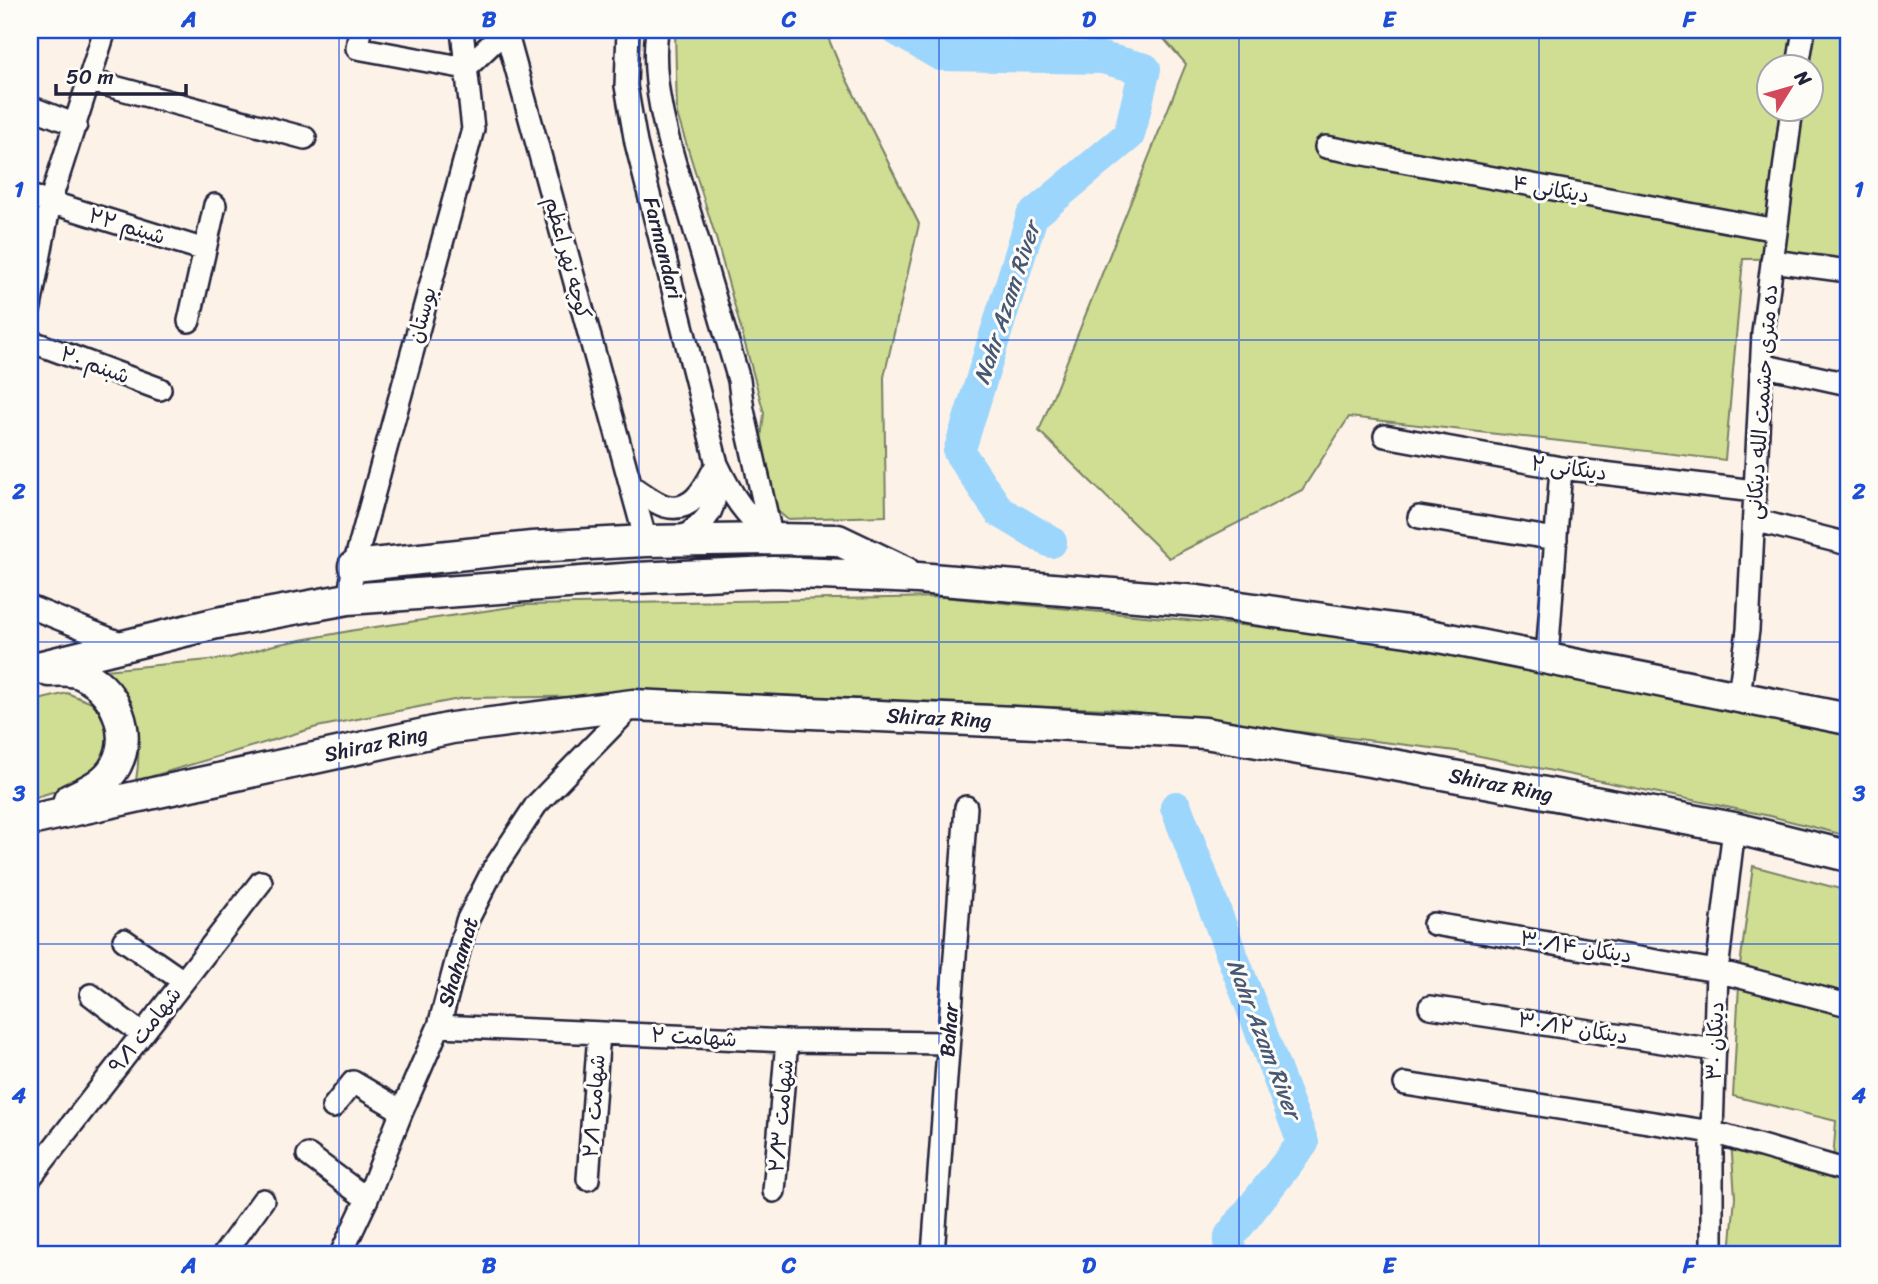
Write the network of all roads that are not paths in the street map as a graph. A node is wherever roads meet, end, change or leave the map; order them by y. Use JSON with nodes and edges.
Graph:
{"nodes":[{"id":1,"x":105,"y":30,"type":"edge"},
{"id":2,"x":462,"y":30,"type":"edge"},
{"id":3,"x":506,"y":30,"type":"edge"},
{"id":4,"x":628,"y":30,"type":"edge"},
{"id":5,"x":657,"y":30,"type":"edge"},
{"id":6,"x":1804,"y":30,"type":"edge"},
{"id":7,"x":358,"y":39,"type":"edge"},
{"id":8,"x":1800,"y":52,"type":"edge"},
{"id":9,"x":466,"y":68,"type":"junction"},
{"id":10,"x":89,"y":80,"type":"junction"},
{"id":11,"x":30,"y":107,"type":"edge"},
{"id":12,"x":1790,"y":122,"type":"edge"},
{"id":13,"x":76,"y":125,"type":"junction"},
{"id":14,"x":304,"y":138,"type":"dead end"},
{"id":15,"x":1326,"y":147,"type":"dead end"},
{"id":16,"x":40,"y":199,"type":"edge"},
{"id":17,"x":215,"y":205,"type":"dead end"},
{"id":18,"x":1776,"y":230,"type":"junction"},
{"id":19,"x":205,"y":250,"type":"junction"},
{"id":20,"x":1772,"y":261,"type":"junction"},
{"id":21,"x":1848,"y":271,"type":"edge"},
{"id":22,"x":30,"y":307,"type":"edge"},
{"id":23,"x":189,"y":321,"type":"dead end"},
{"id":24,"x":30,"y":341,"type":"edge"},
{"id":25,"x":1761,"y":365,"type":"junction"},
{"id":26,"x":1848,"y":384,"type":"edge"},
{"id":27,"x":160,"y":389,"type":"dead end"},
{"id":28,"x":1385,"y":436,"type":"dead end"},
{"id":29,"x":718,"y":464,"type":"junction"},
{"id":30,"x":1561,"y":468,"type":"junction"},
{"id":31,"x":631,"y":486,"type":"junction"},
{"id":32,"x":1754,"y":491,"type":"junction"},
{"id":33,"x":1419,"y":517,"type":"dead end"},
{"id":34,"x":1754,"y":520,"type":"junction"},
{"id":35,"x":772,"y":539,"type":"junction"},
{"id":36,"x":1556,"y":539,"type":"junction"},
{"id":37,"x":678,"y":540,"type":"junction"},
{"id":38,"x":646,"y":541,"type":"junction"},
{"id":39,"x":1848,"y":544,"type":"edge"},
{"id":40,"x":354,"y":566,"type":"junction"},
{"id":41,"x":918,"y":578,"type":"junction"},
{"id":42,"x":348,"y":599,"type":"junction"},
{"id":43,"x":30,"y":607,"type":"edge"},
{"id":44,"x":125,"y":645,"type":"junction"},
{"id":45,"x":1547,"y":658,"type":"junction"},
{"id":46,"x":30,"y":671,"type":"edge"},
{"id":47,"x":1739,"y":695,"type":"junction"},
{"id":48,"x":633,"y":705,"type":"junction"},
{"id":49,"x":1848,"y":719,"type":"edge"},
{"id":50,"x":966,"y":807,"type":"dead end"},
{"id":51,"x":34,"y":818,"type":"edge"},
{"id":52,"x":1734,"y":828,"type":"junction"},
{"id":53,"x":1848,"y":856,"type":"edge"},
{"id":54,"x":261,"y":882,"type":"dead end"},
{"id":55,"x":1434,"y":924,"type":"dead end"},
{"id":56,"x":124,"y":940,"type":"dead end"},
{"id":57,"x":1717,"y":971,"type":"junction"},
{"id":58,"x":183,"y":981,"type":"junction"},
{"id":59,"x":92,"y":995,"type":"dead end"},
{"id":60,"x":1848,"y":1005,"type":"edge"},
{"id":61,"x":1430,"y":1007,"type":"dead end"},
{"id":62,"x":439,"y":1026,"type":"junction"},
{"id":63,"x":599,"y":1033,"type":"junction"},
{"id":64,"x":142,"y":1034,"type":"junction"},
{"id":65,"x":787,"y":1041,"type":"junction"},
{"id":66,"x":948,"y":1043,"type":"junction"},
{"id":67,"x":1716,"y":1050,"type":"junction"},
{"id":68,"x":1405,"y":1084,"type":"dead end"},
{"id":69,"x":333,"y":1108,"type":"dead end"},
{"id":70,"x":402,"y":1111,"type":"junction"},
{"id":71,"x":1712,"y":1132,"type":"junction"},
{"id":72,"x":308,"y":1155,"type":"dead end"},
{"id":73,"x":1848,"y":1171,"type":"edge"},
{"id":74,"x":30,"y":1178,"type":"edge"},
{"id":75,"x":589,"y":1179,"type":"dead end"},
{"id":76,"x":774,"y":1191,"type":"dead end"},
{"id":77,"x":367,"y":1199,"type":"junction"},
{"id":78,"x":263,"y":1200,"type":"dead end"},
{"id":79,"x":224,"y":1254,"type":"edge"},
{"id":80,"x":341,"y":1254,"type":"edge"},
{"id":81,"x":933,"y":1254,"type":"edge"},
{"id":82,"x":1712,"y":1254,"type":"edge"}],
"edges":[{"from":1,"to":10,"type":"street"},
{"from":2,"to":9,"type":"street","name":"بوستان"},
{"from":3,"to":9,"type":"street"},
{"from":3,"to":31,"type":"street","name":"کوچه نهر اعظم"},
{"from":4,"to":29,"type":"street","name":"Farmandari"},
{"from":5,"to":35,"type":"street"},
{"from":6,"to":8,"type":"street"},
{"from":7,"to":9,"type":"street"},
{"from":9,"to":40,"type":"street","name":"بوستان"},
{"from":10,"to":13,"type":"street"},
{"from":10,"to":14,"type":"street"},
{"from":11,"to":13,"type":"street"},
{"from":12,"to":18,"type":"street","name":"ده متری حشمت الله دینکانی"},
{"from":13,"to":16,"type":"street"},
{"from":15,"to":18,"type":"street","name":"۴ دینکانی"},
{"from":16,"to":19,"type":"street","name":"۲۲ شبنم"},
{"from":16,"to":22,"type":"street"},
{"from":17,"to":19,"type":"street"},
{"from":18,"to":20,"type":"street","name":"ده متری حشمت الله دینکانی"},
{"from":19,"to":23,"type":"street"},
{"from":20,"to":21,"type":"street"},
{"from":20,"to":25,"type":"street","name":"ده متری حشمت الله دینکانی"},
{"from":24,"to":27,"type":"street","name":"۲۰ شبنم"},
{"from":25,"to":26,"type":"street"},
{"from":25,"to":32,"type":"street","name":"ده متری حشمت الله دینکانی"},
{"from":28,"to":30,"type":"street","name":"۲ دینکانی"},
{"from":29,"to":31,"type":"street"},
{"from":29,"to":35,"type":"street","name":"Farmandari"},
{"from":29,"to":37,"type":"street","name":"Farmandari"},
{"from":30,"to":32,"type":"street","name":"۲ دینکانی"},
{"from":30,"to":36,"type":"street"},
{"from":31,"to":38,"type":"street","name":"کوچه نهر اعظم"},
{"from":32,"to":34,"type":"street","name":"ده متری حشمت الله دینکانی"},
{"from":33,"to":36,"type":"street"},
{"from":34,"to":39,"type":"street"},
{"from":34,"to":47,"type":"street","name":"ده متری حشمت الله دینکانی"},
{"from":35,"to":37,"type":"highway"},
{"from":35,"to":41,"type":"highway"},
{"from":36,"to":45,"type":"street"},
{"from":37,"to":38,"type":"highway"},
{"from":38,"to":40,"type":"highway"},
{"from":40,"to":42,"type":"street","name":"بوستان"},
{"from":41,"to":42,"type":"highway"},
{"from":41,"to":45,"type":"highway"},
{"from":42,"to":44,"type":"highway"},
{"from":43,"to":44,"type":"street"},
{"from":44,"to":46,"type":"highway"},
{"from":45,"to":47,"type":"highway"},
{"from":46,"to":51,"type":"highway"},
{"from":47,"to":49,"type":"highway"},
{"from":48,"to":51,"type":"highway","name":"Shiraz Ring"},
{"from":48,"to":52,"type":"highway","name":"Shiraz Ring"},
{"from":48,"to":62,"type":"street","name":"Shahamat"},
{"from":50,"to":66,"type":"street","name":"Bahar"},
{"from":52,"to":53,"type":"highway","name":"Shiraz Ring"},
{"from":52,"to":57,"type":"street","name":"۳۰ دینکان"},
{"from":54,"to":58,"type":"street","name":"۹/۱ شهامت"},
{"from":55,"to":57,"type":"street","name":"۳۰/۱۴ دینکان"},
{"from":56,"to":58,"type":"street"},
{"from":57,"to":60,"type":"street","name":"۳۰/۱۴ دینکان"},
{"from":57,"to":67,"type":"street","name":"۳۰ دینکان"},
{"from":58,"to":64,"type":"street","name":"۹/۱ شهامت"},
{"from":59,"to":64,"type":"street"},
{"from":61,"to":67,"type":"street","name":"۳۰/۱۲ دینکان"},
{"from":62,"to":63,"type":"street","name":"۲ شهامت"},
{"from":62,"to":70,"type":"street","name":"Shahamat"},
{"from":63,"to":65,"type":"street","name":"۲ شهامت"},
{"from":63,"to":75,"type":"street","name":"۲/۱ شهامت"},
{"from":64,"to":74,"type":"street","name":"۹/۱ شهامت"},
{"from":65,"to":66,"type":"street","name":"۲ شهامت"},
{"from":65,"to":76,"type":"street","name":"۲/۳ شهامت"},
{"from":66,"to":81,"type":"street","name":"Bahar"},
{"from":67,"to":71,"type":"street","name":"۳۰ دینکان"},
{"from":68,"to":71,"type":"street"},
{"from":69,"to":70,"type":"street"},
{"from":70,"to":77,"type":"street","name":"Shahamat"},
{"from":71,"to":73,"type":"street"},
{"from":71,"to":82,"type":"street","name":"۳۰ دینکان"},
{"from":72,"to":77,"type":"street"},
{"from":77,"to":80,"type":"street","name":"Shahamat"},
{"from":78,"to":79,"type":"street"}]}
